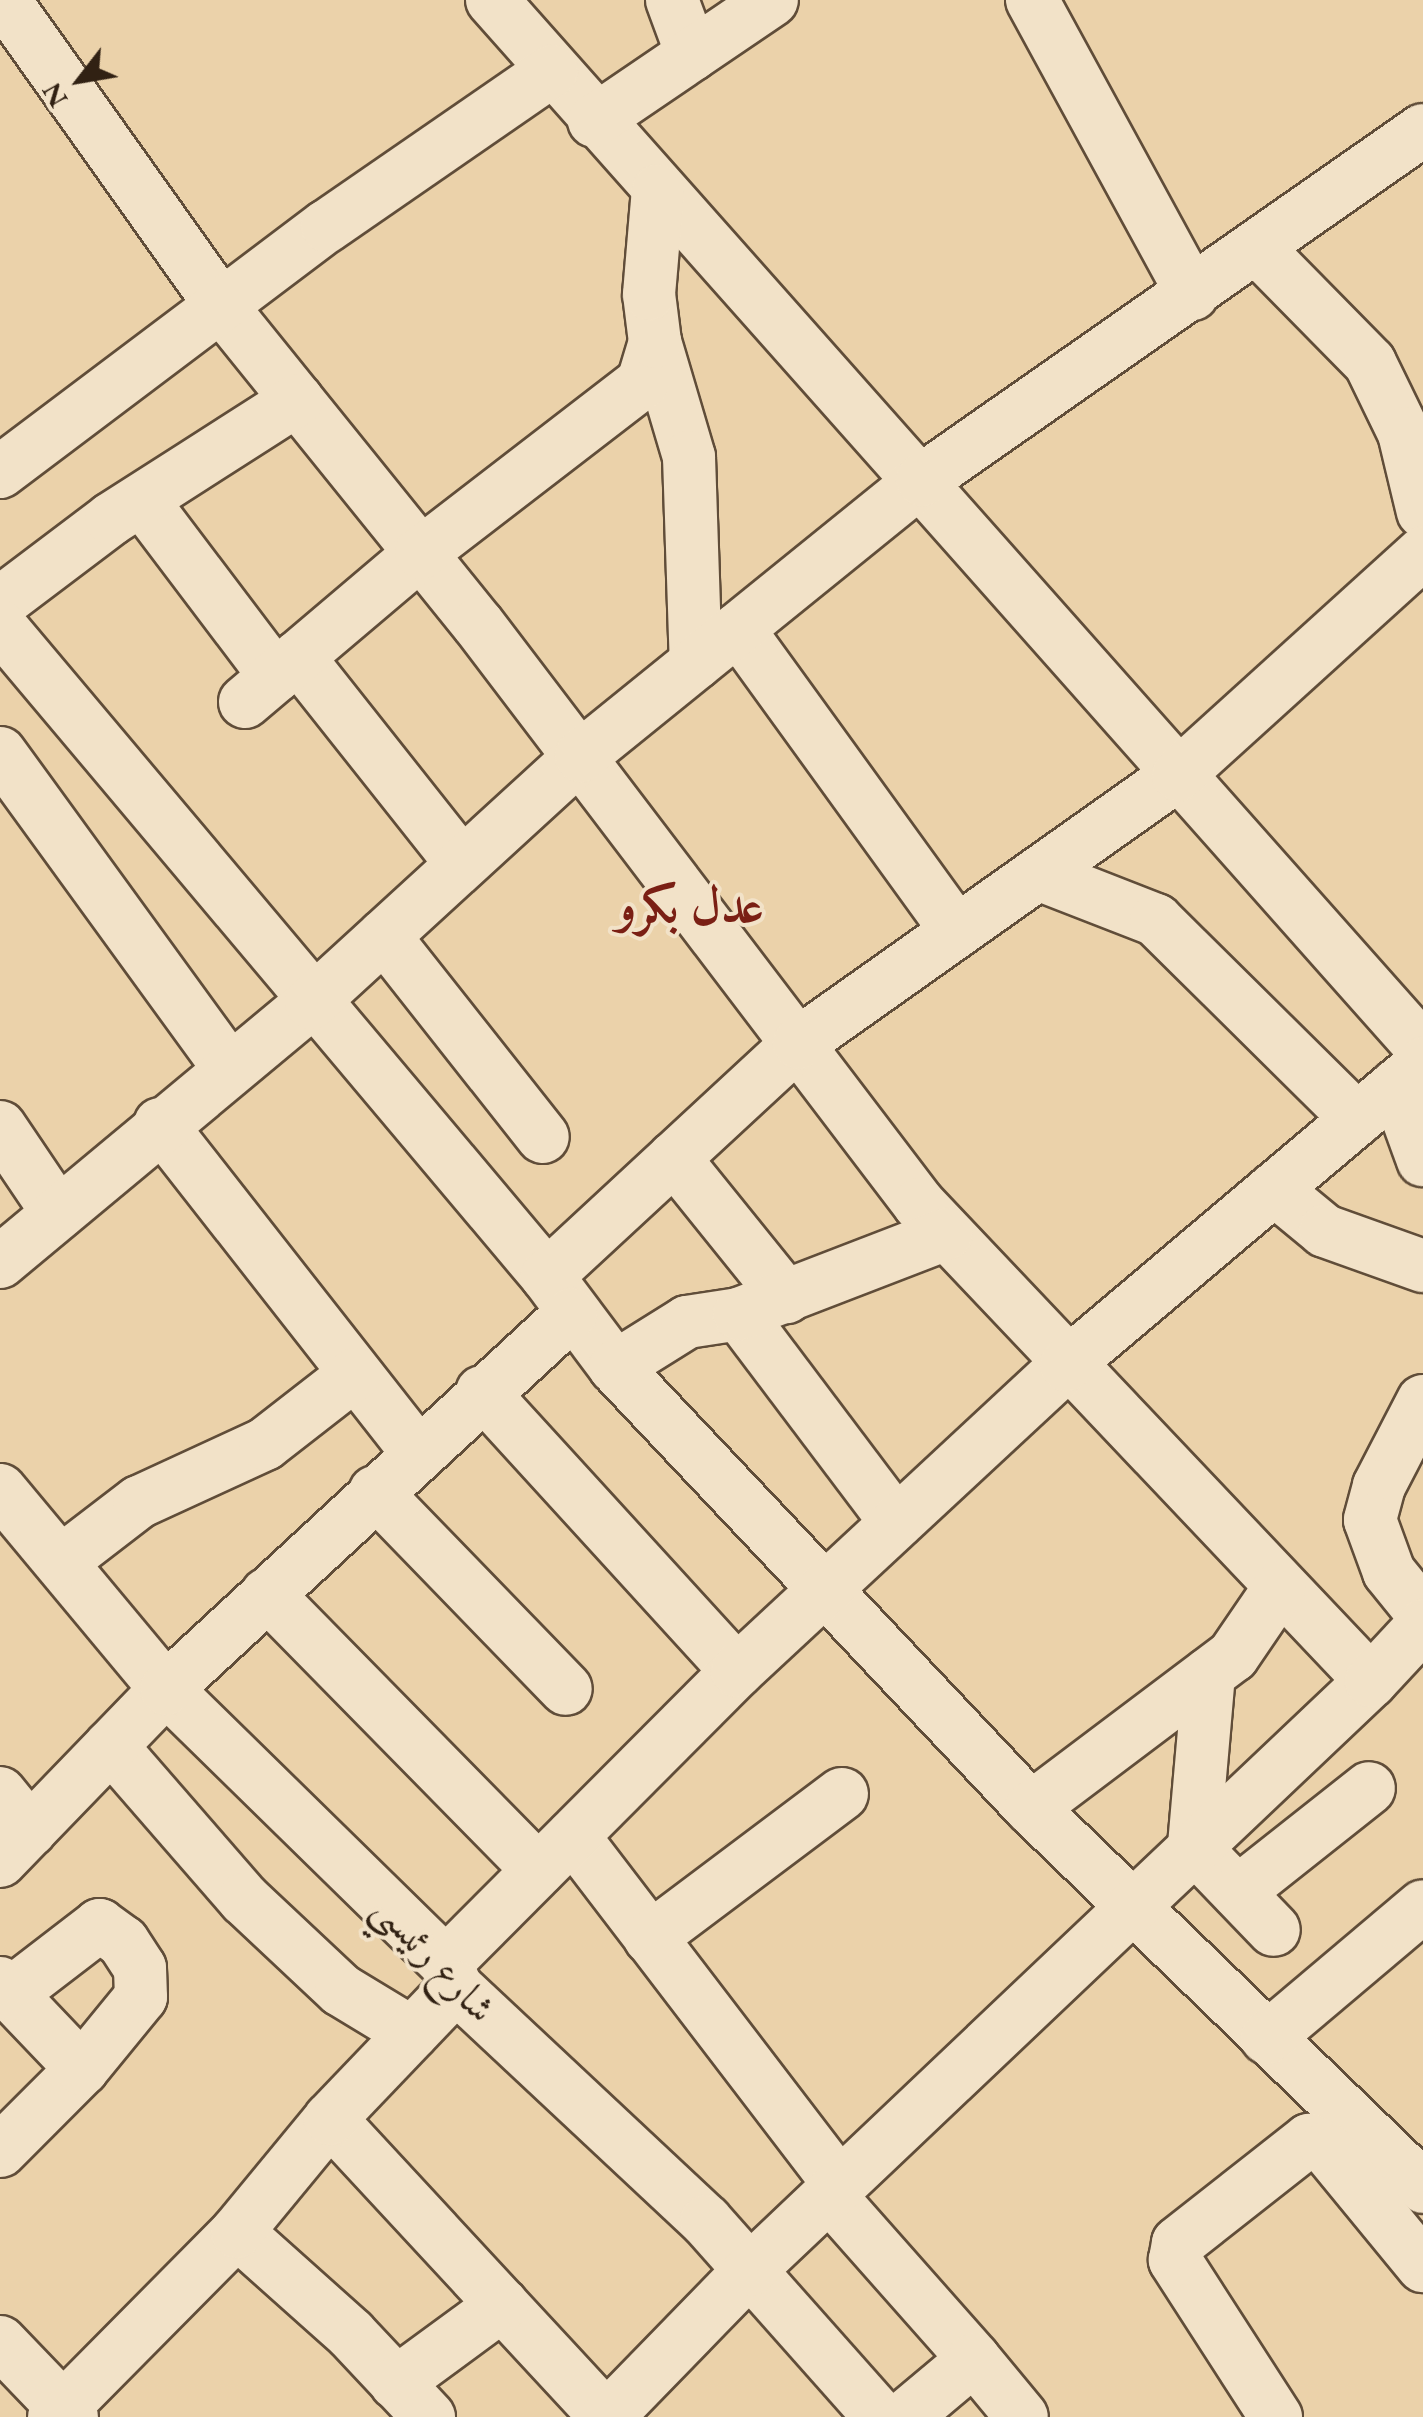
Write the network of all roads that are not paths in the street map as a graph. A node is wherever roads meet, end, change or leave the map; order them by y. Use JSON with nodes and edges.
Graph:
{"nodes":[{"id":1,"x":492,"y":0,"type":"edge"},
{"id":2,"x":672,"y":0,"type":"edge"},
{"id":3,"x":772,"y":0,"type":"edge"},
{"id":4,"x":1032,"y":0,"type":"edge"},
{"id":5,"x":14,"y":2,"type":"edge"},
{"id":6,"x":692,"y":54,"type":"junction"},
{"id":7,"x":552,"y":70,"type":"junction"},
{"id":8,"x":594,"y":120,"type":"junction"},
{"id":9,"x":1423,"y":130,"type":"edge"},
{"id":10,"x":658,"y":190,"type":"junction"},
{"id":11,"x":1257,"y":248,"type":"junction"},
{"id":12,"x":1192,"y":294,"type":"junction"},
{"id":13,"x":222,"y":307,"type":"junction"},
{"id":14,"x":654,"y":342,"type":"junction"},
{"id":15,"x":297,"y":400,"type":"junction"},
{"id":16,"x":0,"y":472,"type":"edge"},
{"id":17,"x":922,"y":480,"type":"junction"},
{"id":18,"x":142,"y":500,"type":"junction"},
{"id":19,"x":1423,"y":512,"type":"edge"},
{"id":20,"x":422,"y":553,"type":"junction"},
{"id":21,"x":1423,"y":553,"type":"edge"},
{"id":22,"x":0,"y":603,"type":"edge"},
{"id":23,"x":0,"y":626,"type":"edge"},
{"id":24,"x":738,"y":629,"type":"junction"},
{"id":25,"x":696,"y":663,"type":"junction"},
{"id":26,"x":273,"y":678,"type":"junction"},
{"id":27,"x":0,"y":752,"type":"edge"},
{"id":28,"x":580,"y":756,"type":"junction"},
{"id":29,"x":1178,"y":775,"type":"junction"},
{"id":30,"x":462,"y":864,"type":"junction"},
{"id":31,"x":1038,"y":874,"type":"junction"},
{"id":32,"x":957,"y":931,"type":"junction"},
{"id":33,"x":384,"y":936,"type":"junction"},
{"id":34,"x":311,"y":1003,"type":"junction"},
{"id":35,"x":799,"y":1044,"type":"junction"},
{"id":36,"x":230,"y":1068,"type":"junction"},
{"id":37,"x":1400,"y":1079,"type":"edge"},
{"id":38,"x":160,"y":1124,"type":"junction"},
{"id":39,"x":0,"y":1128,"type":"edge"},
{"id":40,"x":542,"y":1137,"type":"dead end"},
{"id":41,"x":674,"y":1158,"type":"junction"},
{"id":42,"x":1423,"y":1160,"type":"edge"},
{"id":43,"x":1274,"y":1189,"type":"junction"},
{"id":44,"x":58,"y":1213,"type":"junction"},
{"id":45,"x":946,"y":1234,"type":"junction"},
{"id":46,"x":0,"y":1262,"type":"edge"},
{"id":47,"x":1423,"y":1266,"type":"edge"},
{"id":48,"x":559,"y":1295,"type":"junction"},
{"id":49,"x":763,"y":1306,"type":"junction"},
{"id":50,"x":1066,"y":1366,"type":"junction"},
{"id":51,"x":616,"y":1368,"type":"junction"},
{"id":52,"x":355,"y":1374,"type":"junction"},
{"id":53,"x":482,"y":1392,"type":"junction"},
{"id":54,"x":1423,"y":1400,"type":"edge"},
{"id":55,"x":417,"y":1452,"type":"junction"},
{"id":56,"x":0,"y":1490,"type":"edge"},
{"id":57,"x":375,"y":1492,"type":"junction"},
{"id":58,"x":896,"y":1522,"type":"junction"},
{"id":59,"x":62,"y":1561,"type":"junction"},
{"id":60,"x":1280,"y":1587,"type":"junction"},
{"id":61,"x":822,"y":1591,"type":"junction"},
{"id":62,"x":267,"y":1594,"type":"junction"},
{"id":63,"x":1421,"y":1629,"type":"edge"},
{"id":64,"x":737,"y":1671,"type":"junction"},
{"id":65,"x":1209,"y":1674,"type":"junction"},
{"id":66,"x":1371,"y":1681,"type":"junction"},
{"id":67,"x":566,"y":1689,"type":"dead end"},
{"id":68,"x":166,"y":1690,"type":"junction"},
{"id":69,"x":111,"y":1746,"type":"junction"},
{"id":70,"x":1368,"y":1788,"type":"dead end"},
{"id":71,"x":842,"y":1794,"type":"dead end"},
{"id":72,"x":1031,"y":1808,"type":"junction"},
{"id":73,"x":10,"y":1828,"type":"edge"},
{"id":74,"x":1194,"y":1847,"type":"junction"},
{"id":75,"x":555,"y":1853,"type":"junction"},
{"id":76,"x":1238,"y":1892,"type":"junction"},
{"id":77,"x":1134,"y":1904,"type":"junction"},
{"id":78,"x":1423,"y":1906,"type":"edge"},
{"id":79,"x":1274,"y":1930,"type":"dead end"},
{"id":80,"x":650,"y":1938,"type":"junction"},
{"id":81,"x":451,"y":1975,"type":"junction"},
{"id":82,"x":5,"y":1989,"type":"edge"},
{"id":83,"x":412,"y":2033,"type":"junction"},
{"id":84,"x":1267,"y":2038,"type":"junction"},
{"id":85,"x":82,"y":2069,"type":"junction"},
{"id":86,"x":330,"y":2120,"type":"junction"},
{"id":87,"x":0,"y":2151,"type":"edge"},
{"id":88,"x":1415,"y":2165,"type":"edge"},
{"id":89,"x":835,"y":2190,"type":"junction"},
{"id":90,"x":238,"y":2232,"type":"junction"},
{"id":91,"x":1423,"y":2266,"type":"edge"},
{"id":92,"x":750,"y":2270,"type":"junction"},
{"id":93,"x":502,"y":2305,"type":"junction"},
{"id":94,"x":0,"y":2342,"type":"edge"},
{"id":95,"x":974,"y":2358,"type":"junction"},
{"id":96,"x":412,"y":2400,"type":"edge"},
{"id":97,"x":63,"y":2414,"type":"edge"},
{"id":98,"x":607,"y":2417,"type":"edge"},
{"id":99,"x":880,"y":2417,"type":"edge"},
{"id":100,"x":905,"y":2417,"type":"edge"},
{"id":101,"x":1022,"y":2417,"type":"edge"},
{"id":102,"x":1276,"y":2417,"type":"edge"}],
"edges":[{"from":1,"to":7,"type":"street"},
{"from":2,"to":6,"type":"street"},
{"from":3,"to":6,"type":"street"},
{"from":4,"to":12,"type":"street"},
{"from":5,"to":13,"type":"street"},
{"from":6,"to":8,"type":"street"},
{"from":7,"to":8,"type":"street"},
{"from":7,"to":13,"type":"street"},
{"from":8,"to":10,"type":"street"},
{"from":9,"to":11,"type":"street"},
{"from":10,"to":14,"type":"street"},
{"from":10,"to":17,"type":"street"},
{"from":11,"to":12,"type":"street"},
{"from":11,"to":19,"type":"street"},
{"from":12,"to":17,"type":"street"},
{"from":13,"to":15,"type":"street"},
{"from":13,"to":16,"type":"street"},
{"from":14,"to":20,"type":"street"},
{"from":14,"to":25,"type":"street"},
{"from":15,"to":18,"type":"street"},
{"from":15,"to":20,"type":"street"},
{"from":17,"to":24,"type":"street"},
{"from":17,"to":29,"type":"street"},
{"from":18,"to":22,"type":"street"},
{"from":18,"to":26,"type":"street"},
{"from":20,"to":26,"type":"street"},
{"from":20,"to":28,"type":"street"},
{"from":21,"to":29,"type":"street"},
{"from":23,"to":34,"type":"street"},
{"from":24,"to":25,"type":"street"},
{"from":24,"to":32,"type":"street"},
{"from":25,"to":28,"type":"street"},
{"from":26,"to":30,"type":"street"},
{"from":27,"to":36,"type":"street"},
{"from":28,"to":30,"type":"street"},
{"from":28,"to":35,"type":"street"},
{"from":29,"to":31,"type":"street"},
{"from":29,"to":37,"type":"street"},
{"from":30,"to":33,"type":"street"},
{"from":31,"to":32,"type":"street"},
{"from":31,"to":37,"type":"street"},
{"from":32,"to":35,"type":"street"},
{"from":33,"to":34,"type":"street"},
{"from":33,"to":40,"type":"street"},
{"from":34,"to":36,"type":"street"},
{"from":34,"to":48,"type":"street"},
{"from":35,"to":41,"type":"street"},
{"from":35,"to":45,"type":"street"},
{"from":36,"to":38,"type":"street"},
{"from":37,"to":42,"type":"street"},
{"from":37,"to":43,"type":"street"},
{"from":38,"to":44,"type":"street"},
{"from":38,"to":52,"type":"street"},
{"from":39,"to":44,"type":"street"},
{"from":41,"to":48,"type":"street"},
{"from":41,"to":49,"type":"street"},
{"from":43,"to":47,"type":"street"},
{"from":43,"to":50,"type":"street"},
{"from":44,"to":46,"type":"street"},
{"from":45,"to":49,"type":"street"},
{"from":45,"to":50,"type":"street"},
{"from":48,"to":51,"type":"street"},
{"from":48,"to":53,"type":"street"},
{"from":49,"to":51,"type":"street"},
{"from":49,"to":58,"type":"street"},
{"from":50,"to":58,"type":"street"},
{"from":50,"to":60,"type":"street"},
{"from":51,"to":61,"type":"street"},
{"from":52,"to":55,"type":"street"},
{"from":52,"to":59,"type":"street"},
{"from":53,"to":55,"type":"street"},
{"from":53,"to":64,"type":"street"},
{"from":54,"to":63,"type":"street"},
{"from":55,"to":57,"type":"street"},
{"from":56,"to":59,"type":"street","name":"شارع رئيسي"},
{"from":57,"to":62,"type":"street"},
{"from":57,"to":67,"type":"street"},
{"from":58,"to":61,"type":"street"},
{"from":59,"to":68,"type":"street","name":"شارع رئيسي"},
{"from":60,"to":65,"type":"street"},
{"from":60,"to":66,"type":"street"},
{"from":61,"to":64,"type":"street"},
{"from":61,"to":72,"type":"street"},
{"from":62,"to":68,"type":"street"},
{"from":62,"to":75,"type":"street"},
{"from":63,"to":66,"type":"street"},
{"from":64,"to":75,"type":"street"},
{"from":65,"to":72,"type":"street"},
{"from":65,"to":74,"type":"street"},
{"from":66,"to":74,"type":"street"},
{"from":68,"to":69,"type":"street"},
{"from":68,"to":81,"type":"street","name":"شارع رئيسي"},
{"from":69,"to":73,"type":"street"},
{"from":69,"to":83,"type":"street"},
{"from":70,"to":76,"type":"street"},
{"from":71,"to":80,"type":"street"},
{"from":72,"to":77,"type":"street"},
{"from":74,"to":76,"type":"street"},
{"from":74,"to":77,"type":"street"},
{"from":75,"to":80,"type":"street"},
{"from":75,"to":81,"type":"street"},
{"from":76,"to":79,"type":"street"},
{"from":77,"to":84,"type":"street"},
{"from":77,"to":89,"type":"street"},
{"from":78,"to":84,"type":"street"},
{"from":80,"to":89,"type":"street"},
{"from":81,"to":83,"type":"street"},
{"from":81,"to":92,"type":"street","name":"شارع رئيسي"},
{"from":82,"to":85,"type":"street"},
{"from":82,"to":85,"type":"street"},
{"from":83,"to":86,"type":"street"},
{"from":84,"to":88,"type":"street"},
{"from":85,"to":87,"type":"street"},
{"from":86,"to":90,"type":"street"},
{"from":86,"to":93,"type":"street"},
{"from":89,"to":92,"type":"street"},
{"from":89,"to":95,"type":"street"},
{"from":90,"to":96,"type":"street"},
{"from":90,"to":97,"type":"street"},
{"from":91,"to":102,"type":"street"},
{"from":92,"to":98,"type":"street"},
{"from":92,"to":99,"type":"street","name":"شارع رئيسي"},
{"from":93,"to":96,"type":"street"},
{"from":93,"to":98,"type":"street"},
{"from":94,"to":97,"type":"street"},
{"from":95,"to":100,"type":"street"},
{"from":95,"to":101,"type":"street"}]}
